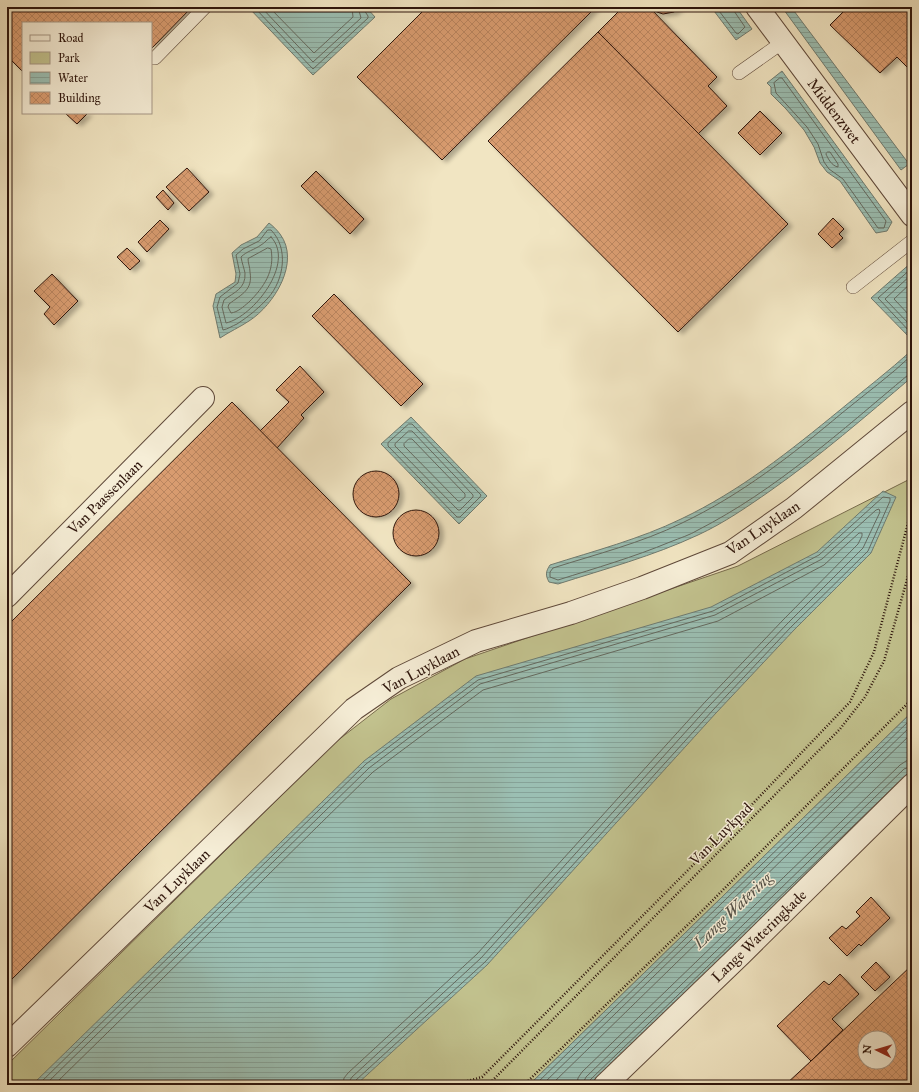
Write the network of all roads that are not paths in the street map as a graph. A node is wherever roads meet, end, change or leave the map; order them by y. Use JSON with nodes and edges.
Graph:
{"nodes":[{"id":1,"x":205,"y":7,"type":"edge"},
{"id":2,"x":759,"y":8,"type":"edge"},
{"id":3,"x":783,"y":42,"type":"junction"},
{"id":4,"x":155,"y":58,"type":"dead end"},
{"id":5,"x":739,"y":73,"type":"dead end"},
{"id":6,"x":912,"y":213,"type":"edge"},
{"id":7,"x":912,"y":241,"type":"edge"},
{"id":8,"x":853,"y":287,"type":"dead end"},
{"id":9,"x":203,"y":398,"type":"dead end"},
{"id":10,"x":912,"y":412,"type":"edge"},
{"id":11,"x":7,"y":596,"type":"edge"},
{"id":12,"x":912,"y":785,"type":"edge"},
{"id":13,"x":7,"y":1046,"type":"edge"},
{"id":14,"x":605,"y":1085,"type":"edge"}],
"edges":[{"from":1,"to":4,"type":"lane"},
{"from":2,"to":3,"type":"street","name":"Middenzwet"},
{"from":3,"to":5,"type":"lane"},
{"from":3,"to":6,"type":"street","name":"Middenzwet"},
{"from":7,"to":8,"type":"lane"},
{"from":9,"to":11,"type":"street","name":"Van Paassenlaan"},
{"from":10,"to":13,"type":"street","name":"Van Luyklaan"},
{"from":12,"to":14,"type":"street","name":"Lange Wateringkade"}]}
